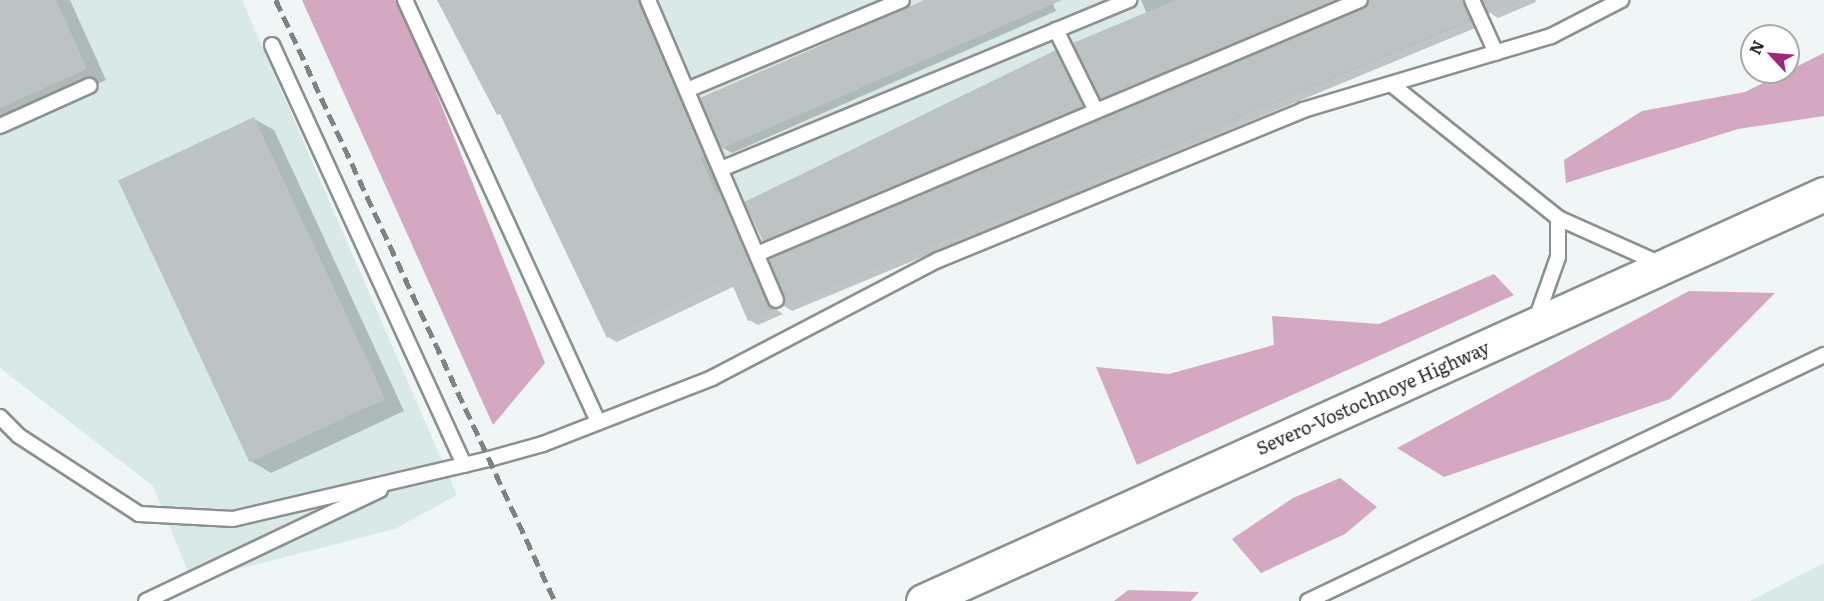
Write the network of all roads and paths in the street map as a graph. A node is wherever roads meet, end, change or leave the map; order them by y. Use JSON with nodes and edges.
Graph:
{"nodes":[{"id":1,"x":405,"y":0,"type":"edge"},
{"id":2,"x":648,"y":0,"type":"edge"},
{"id":3,"x":902,"y":0,"type":"edge"},
{"id":4,"x":1129,"y":0,"type":"edge"},
{"id":5,"x":1360,"y":0,"type":"edge"},
{"id":6,"x":1472,"y":0,"type":"edge"},
{"id":7,"x":1621,"y":0,"type":"edge"},
{"id":8,"x":1056,"y":30,"type":"junction"},
{"id":9,"x":272,"y":45,"type":"dead end"},
{"id":10,"x":1496,"y":53,"type":"junction"},
{"id":11,"x":1391,"y":84,"type":"junction"},
{"id":12,"x":89,"y":86,"type":"dead end"},
{"id":13,"x":687,"y":90,"type":"junction"},
{"id":14,"x":1096,"y":111,"type":"junction"},
{"id":15,"x":0,"y":126,"type":"edge"},
{"id":16,"x":721,"y":169,"type":"junction"},
{"id":17,"x":1824,"y":194,"type":"edge"},
{"id":18,"x":1558,"y":218,"type":"junction"},
{"id":19,"x":757,"y":254,"type":"junction"},
{"id":20,"x":1665,"y":266,"type":"junction"},
{"id":21,"x":777,"y":300,"type":"dead end"},
{"id":22,"x":1534,"y":325,"type":"junction"},
{"id":23,"x":1824,"y":355,"type":"edge"},
{"id":24,"x":0,"y":417,"type":"edge"},
{"id":25,"x":598,"y":422,"type":"junction"},
{"id":26,"x":464,"y":465,"type":"junction"},
{"id":27,"x":404,"y":479,"type":"junction"},
{"id":28,"x":146,"y":601,"type":"edge"},
{"id":29,"x":922,"y":601,"type":"edge"},
{"id":30,"x":1308,"y":601,"type":"edge"}],
"edges":[{"from":1,"to":25,"type":"lane"},
{"from":2,"to":13,"type":"lane"},
{"from":3,"to":13,"type":"lane"},
{"from":4,"to":8,"type":"lane"},
{"from":5,"to":14,"type":"lane"},
{"from":6,"to":10,"type":"lane"},
{"from":7,"to":10,"type":"lane"},
{"from":8,"to":14,"type":"lane"},
{"from":8,"to":16,"type":"lane"},
{"from":9,"to":26,"type":"lane"},
{"from":10,"to":11,"type":"lane"},
{"from":11,"to":18,"type":"lane"},
{"from":11,"to":25,"type":"lane"},
{"from":12,"to":15,"type":"lane"},
{"from":13,"to":16,"type":"lane"},
{"from":14,"to":19,"type":"lane"},
{"from":16,"to":19,"type":"lane"},
{"from":17,"to":20,"type":"main road","name":"Severo-Vostochnoye Highway"},
{"from":18,"to":20,"type":"lane"},
{"from":18,"to":22,"type":"lane"},
{"from":19,"to":21,"type":"lane"},
{"from":20,"to":22,"type":"main road","name":"Severo-Vostochnoye Highway"},
{"from":22,"to":29,"type":"main road","name":"Severo-Vostochnoye Highway"},
{"from":23,"to":30,"type":"lane"},
{"from":24,"to":27,"type":"lane"},
{"from":25,"to":26,"type":"lane"},
{"from":26,"to":27,"type":"lane"},
{"from":27,"to":28,"type":"lane"}]}
